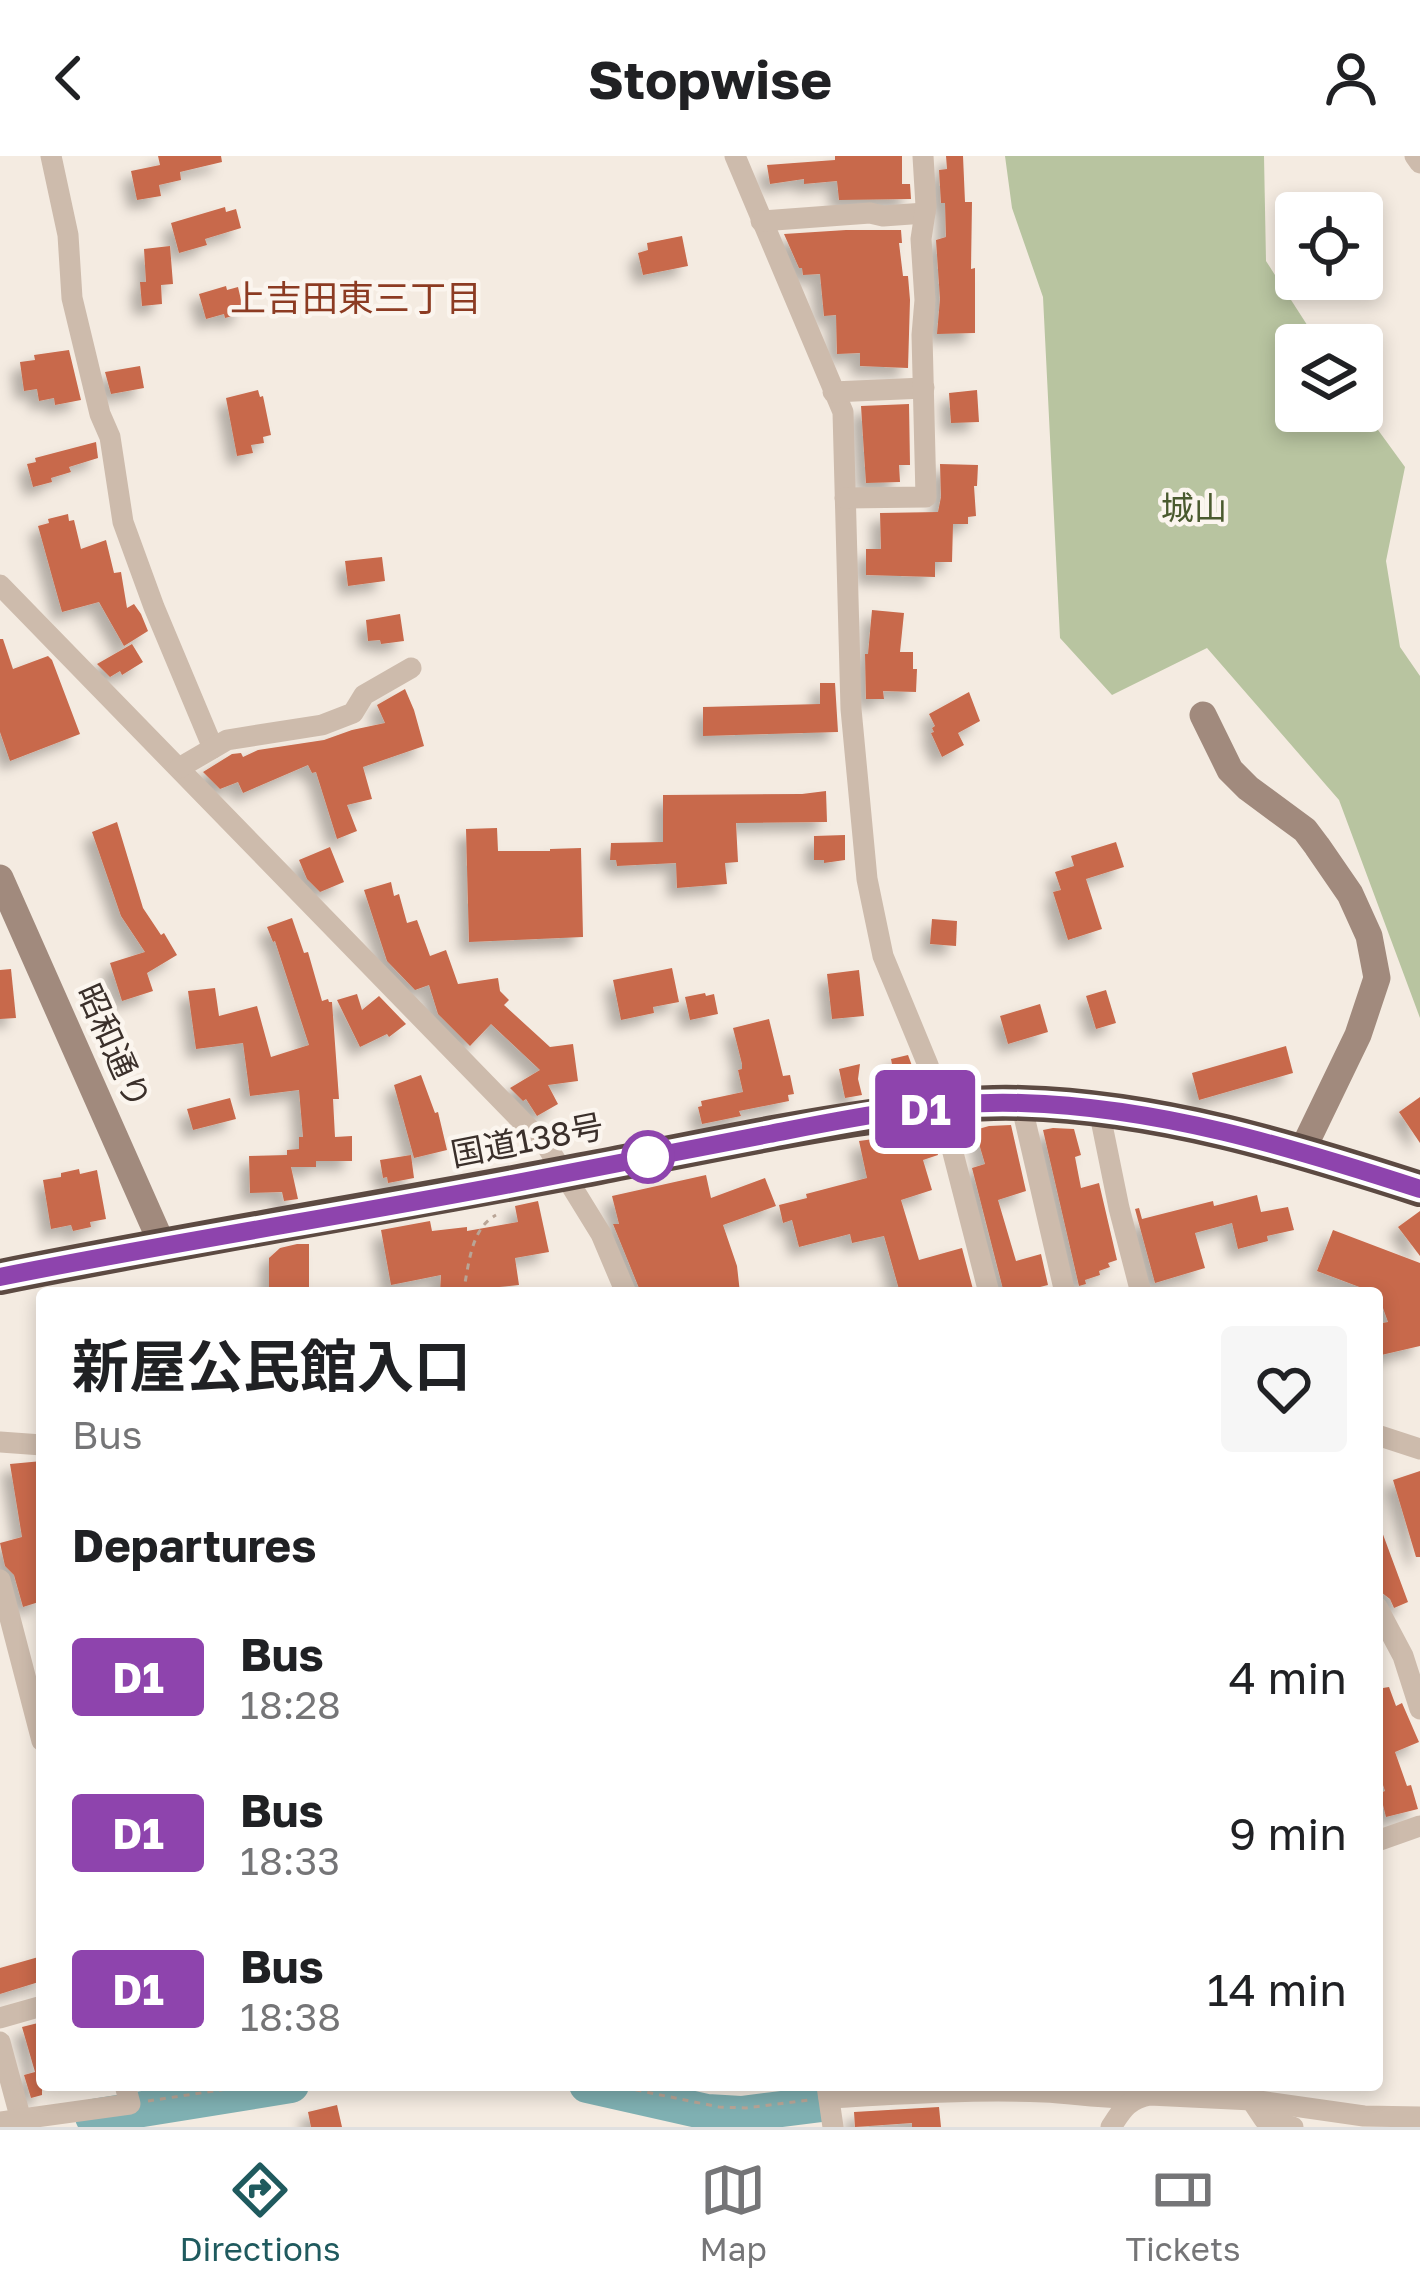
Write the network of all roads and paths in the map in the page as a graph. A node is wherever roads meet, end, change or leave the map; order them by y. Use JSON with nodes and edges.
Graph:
{"nodes":[{"id":1,"x":51,"y":156,"type":"edge"},
{"id":2,"x":735,"y":156,"type":"edge"},
{"id":3,"x":923,"y":156,"type":"edge"},
{"id":4,"x":925,"y":213,"type":"junction"},
{"id":5,"x":761,"y":221,"type":"junction"},
{"id":6,"x":924,"y":388,"type":"junction"},
{"id":7,"x":833,"y":392,"type":"junction"},
{"id":8,"x":845,"y":498,"type":"junction"},
{"id":9,"x":0,"y":585,"type":"edge"},
{"id":10,"x":411,"y":668,"type":"dead end"},
{"id":11,"x":1203,"y":716,"type":"dead end"},
{"id":12,"x":213,"y":748,"type":"junction"},
{"id":13,"x":179,"y":768,"type":"junction"},
{"id":14,"x":0,"y":878,"type":"edge"},
{"id":15,"x":1021,"y":1103,"type":"junction"},
{"id":16,"x":941,"y":1106,"type":"junction"},
{"id":17,"x":1099,"y":1110,"type":"junction"},
{"id":18,"x":1302,"y":1150,"type":"junction"},
{"id":19,"x":564,"y":1173,"type":"junction"},
{"id":20,"x":501,"y":1186,"type":"junction"},
{"id":21,"x":1420,"y":1189,"type":"edge"},
{"id":22,"x":162,"y":1244,"type":"junction"},
{"id":23,"x":0,"y":1277,"type":"edge"},
{"id":24,"x":464,"y":1287,"type":"edge"},
{"id":25,"x":624,"y":1287,"type":"edge"},
{"id":26,"x":986,"y":1287,"type":"edge"},
{"id":27,"x":1064,"y":1287,"type":"edge"},
{"id":28,"x":1139,"y":1287,"type":"edge"},
{"id":29,"x":1383,"y":1437,"type":"edge"},
{"id":30,"x":0,"y":1442,"type":"edge"},
{"id":31,"x":36,"y":1444,"type":"edge"},
{"id":32,"x":1420,"y":1450,"type":"edge"},
{"id":33,"x":0,"y":1580,"type":"edge"},
{"id":34,"x":1383,"y":1618,"type":"edge"},
{"id":35,"x":1420,"y":1709,"type":"edge"},
{"id":36,"x":36,"y":1719,"type":"edge"},
{"id":37,"x":1420,"y":1826,"type":"edge"},
{"id":38,"x":1383,"y":1833,"type":"edge"},
{"id":39,"x":36,"y":2008,"type":"edge"},
{"id":40,"x":0,"y":2018,"type":"edge"},
{"id":41,"x":0,"y":2042,"type":"edge"},
{"id":42,"x":177,"y":2091,"type":"edge"},
{"id":43,"x":642,"y":2091,"type":"edge"},
{"id":44,"x":828,"y":2091,"type":"edge"},
{"id":45,"x":963,"y":2091,"type":"edge"},
{"id":46,"x":1063,"y":2091,"type":"edge"},
{"id":47,"x":1246,"y":2093,"type":"edge"},
{"id":48,"x":127,"y":2095,"type":"edge"},
{"id":49,"x":1136,"y":2098,"type":"junction"},
{"id":50,"x":1420,"y":2117,"type":"edge"},
{"id":51,"x":10,"y":2121,"type":"edge"},
{"id":52,"x":833,"y":2127,"type":"edge"},
{"id":53,"x":1111,"y":2127,"type":"edge"},
{"id":54,"x":1293,"y":2127,"type":"edge"}],
"edges":[{"from":1,"to":12,"type":"street"},
{"from":2,"to":5,"type":"street"},
{"from":3,"to":4,"type":"street"},
{"from":4,"to":5,"type":"street"},
{"from":4,"to":6,"type":"street"},
{"from":5,"to":7,"type":"street"},
{"from":6,"to":7,"type":"street"},
{"from":6,"to":8,"type":"street"},
{"from":7,"to":8,"type":"street"},
{"from":8,"to":16,"type":"street"},
{"from":9,"to":13,"type":"street"},
{"from":10,"to":12,"type":"street"},
{"from":11,"to":18,"type":"street"},
{"from":12,"to":13,"type":"street"},
{"from":13,"to":19,"type":"street"},
{"from":14,"to":22,"type":"street","name":"昭和通り"},
{"from":15,"to":16,"type":"highway","name":"国道138号"},
{"from":15,"to":17,"type":"highway","name":"国道138号"},
{"from":15,"to":27,"type":"street"},
{"from":16,"to":19,"type":"highway","name":"国道138号"},
{"from":16,"to":26,"type":"street"},
{"from":17,"to":18,"type":"highway","name":"国道138号"},
{"from":17,"to":28,"type":"street"},
{"from":18,"to":21,"type":"highway","name":"国道138号"},
{"from":19,"to":20,"type":"highway","name":"国道138号"},
{"from":19,"to":25,"type":"street"},
{"from":20,"to":22,"type":"highway","name":"国道138号"},
{"from":20,"to":24,"type":"path"},
{"from":22,"to":23,"type":"highway","name":"国道138号"},
{"from":29,"to":32,"type":"street"},
{"from":30,"to":31,"type":"street"},
{"from":33,"to":36,"type":"street"},
{"from":34,"to":35,"type":"street"},
{"from":37,"to":38,"type":"street"},
{"from":39,"to":40,"type":"street"},
{"from":41,"to":51,"type":"street"},
{"from":42,"to":48,"type":"path"},
{"from":43,"to":44,"type":"path"},
{"from":44,"to":45,"type":"street"},
{"from":44,"to":52,"type":"street"},
{"from":46,"to":49,"type":"street"},
{"from":47,"to":49,"type":"street"},
{"from":47,"to":50,"type":"street"},
{"from":47,"to":54,"type":"street"},
{"from":48,"to":51,"type":"street"},
{"from":49,"to":53,"type":"street"}]}
